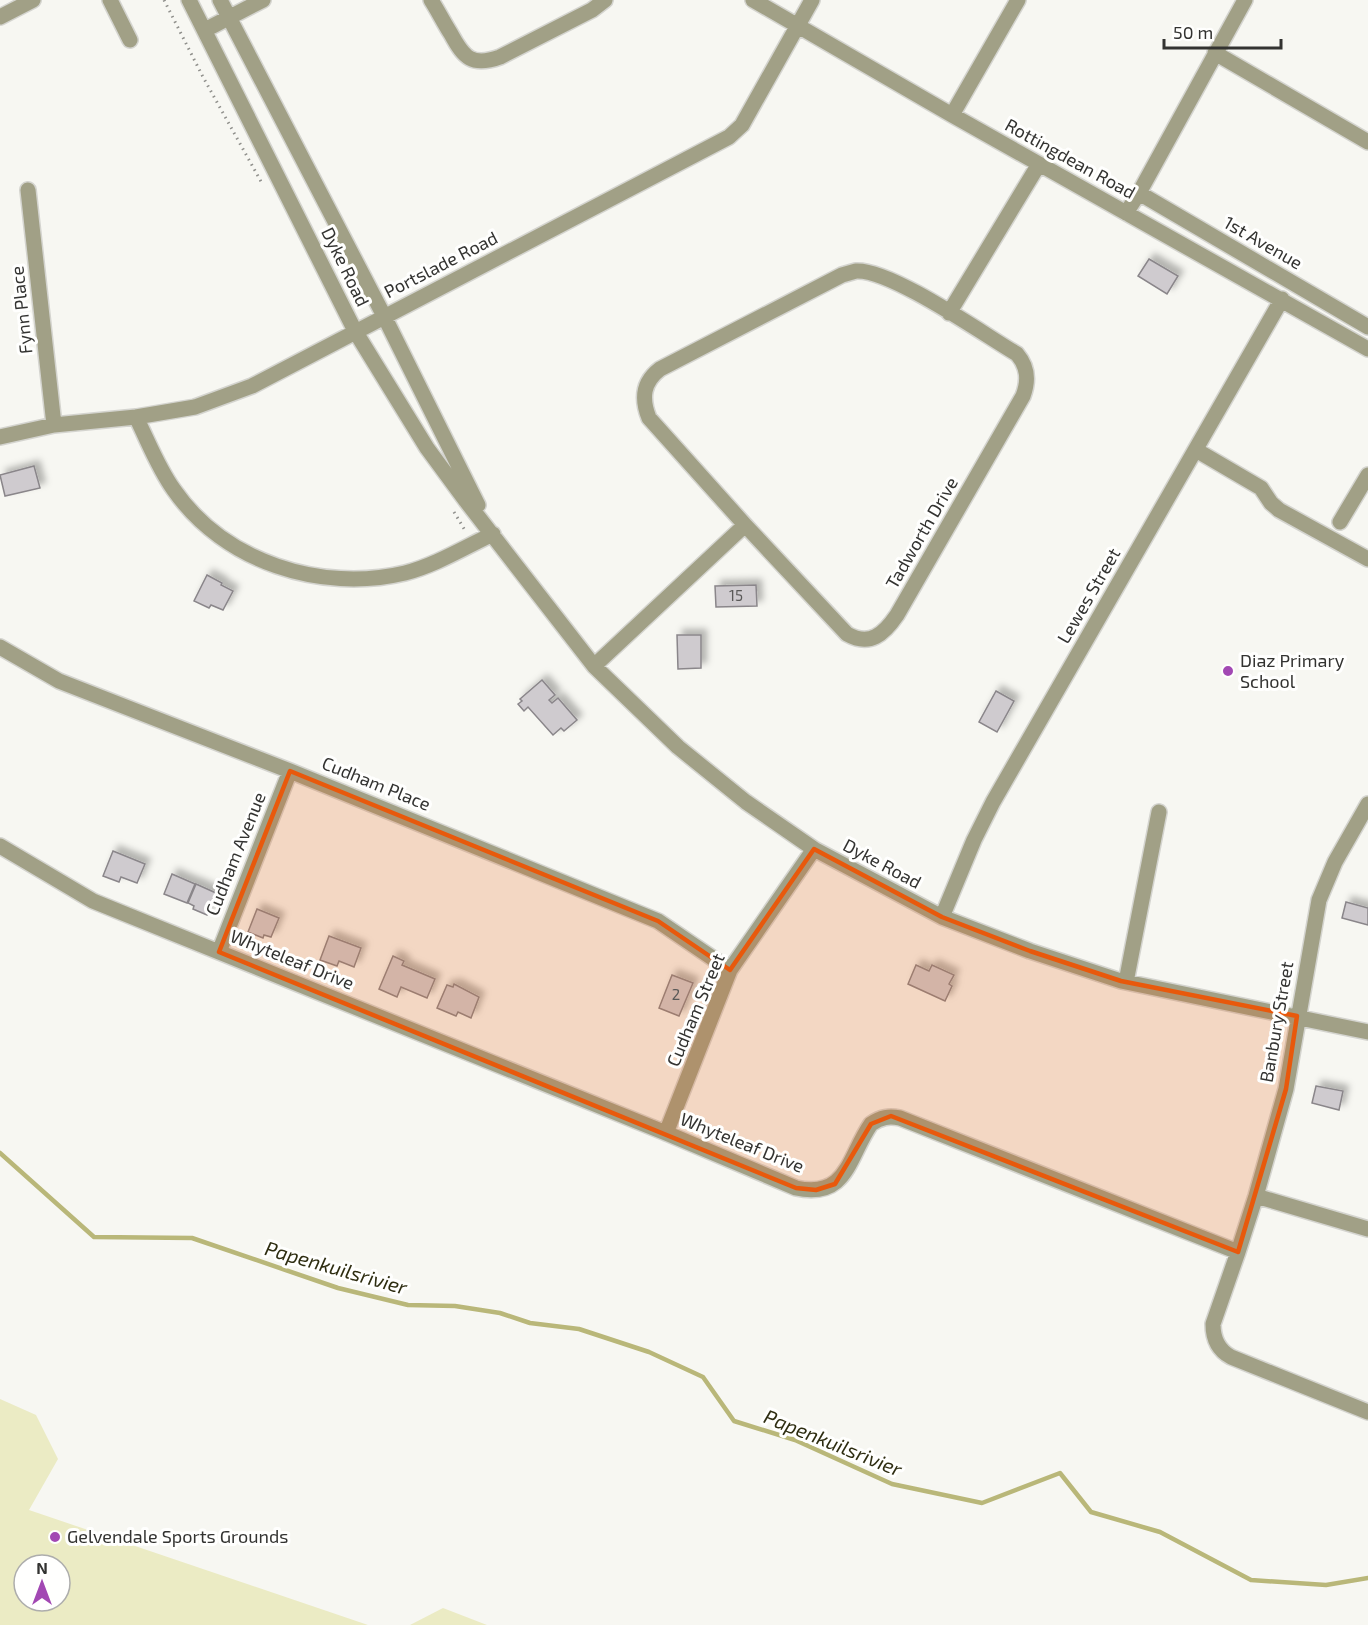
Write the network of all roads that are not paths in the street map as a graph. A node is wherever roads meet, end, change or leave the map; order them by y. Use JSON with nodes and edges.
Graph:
{"nodes":[{"id":1,"x":33,"y":0,"type":"edge"},
{"id":2,"x":110,"y":0,"type":"edge"},
{"id":3,"x":189,"y":0,"type":"edge"},
{"id":4,"x":220,"y":0,"type":"edge"},
{"id":5,"x":263,"y":0,"type":"edge"},
{"id":6,"x":431,"y":0,"type":"edge"},
{"id":7,"x":605,"y":0,"type":"edge"},
{"id":8,"x":753,"y":0,"type":"edge"},
{"id":9,"x":812,"y":0,"type":"edge"},
{"id":10,"x":1018,"y":0,"type":"edge"},
{"id":11,"x":1245,"y":0,"type":"edge"},
{"id":12,"x":0,"y":17,"type":"edge"},
{"id":13,"x":230,"y":18,"type":"junction"},
{"id":14,"x":797,"y":26,"type":"junction"},
{"id":15,"x":205,"y":30,"type":"junction"},
{"id":16,"x":130,"y":39,"type":"dead end"},
{"id":17,"x":1215,"y":53,"type":"junction"},
{"id":18,"x":952,"y":114,"type":"junction"},
{"id":19,"x":1368,"y":142,"type":"edge"},
{"id":20,"x":1039,"y":164,"type":"junction"},
{"id":21,"x":28,"y":190,"type":"dead end"},
{"id":22,"x":1139,"y":193,"type":"junction"},
{"id":23,"x":1126,"y":213,"type":"junction"},
{"id":24,"x":1282,"y":299,"type":"junction"},
{"id":25,"x":949,"y":313,"type":"junction"},
{"id":26,"x":384,"y":316,"type":"junction"},
{"id":27,"x":1368,"y":327,"type":"edge"},
{"id":28,"x":355,"y":331,"type":"junction"},
{"id":29,"x":1368,"y":349,"type":"edge"},
{"id":30,"x":136,"y":417,"type":"junction"},
{"id":31,"x":54,"y":425,"type":"junction"},
{"id":32,"x":0,"y":437,"type":"edge"},
{"id":33,"x":1196,"y":450,"type":"junction"},
{"id":34,"x":1368,"y":475,"type":"edge"},
{"id":35,"x":1340,"y":522,"type":"dead end"},
{"id":36,"x":745,"y":525,"type":"junction"},
{"id":37,"x":493,"y":534,"type":"junction"},
{"id":38,"x":1368,"y":559,"type":"edge"},
{"id":39,"x":0,"y":647,"type":"edge"},
{"id":40,"x":594,"y":666,"type":"junction"},
{"id":41,"x":290,"y":771,"type":"junction"},
{"id":42,"x":1368,"y":804,"type":"edge"},
{"id":43,"x":1159,"y":812,"type":"dead end"},
{"id":44,"x":0,"y":846,"type":"edge"},
{"id":45,"x":813,"y":849,"type":"junction"},
{"id":46,"x":942,"y":917,"type":"junction"},
{"id":47,"x":219,"y":952,"type":"junction"},
{"id":48,"x":730,"y":970,"type":"junction"},
{"id":49,"x":1126,"y":982,"type":"junction"},
{"id":50,"x":1297,"y":1017,"type":"junction"},
{"id":51,"x":1368,"y":1032,"type":"edge"},
{"id":52,"x":666,"y":1133,"type":"junction"},
{"id":53,"x":1256,"y":1196,"type":"junction"},
{"id":54,"x":1368,"y":1229,"type":"edge"},
{"id":55,"x":1238,"y":1252,"type":"junction"},
{"id":56,"x":1368,"y":1412,"type":"edge"}],
"edges":[{"from":1,"to":12,"type":"street"},
{"from":2,"to":16,"type":"street"},
{"from":3,"to":15,"type":"street","name":"Dyke Road"},
{"from":4,"to":13,"type":"street","name":"Dyke Road"},
{"from":5,"to":13,"type":"street"},
{"from":6,"to":7,"type":"street"},
{"from":8,"to":14,"type":"street","name":"Rottingdean Road"},
{"from":9,"to":14,"type":"street","name":"Portslade Road"},
{"from":10,"to":18,"type":"street"},
{"from":11,"to":17,"type":"street"},
{"from":13,"to":15,"type":"street"},
{"from":13,"to":26,"type":"street","name":"Dyke Road"},
{"from":14,"to":18,"type":"street","name":"Rottingdean Road"},
{"from":14,"to":26,"type":"street","name":"Portslade Road"},
{"from":15,"to":28,"type":"street","name":"Dyke Road"},
{"from":17,"to":19,"type":"street"},
{"from":17,"to":22,"type":"street"},
{"from":18,"to":20,"type":"street","name":"Rottingdean Road"},
{"from":20,"to":23,"type":"street","name":"Rottingdean Road"},
{"from":20,"to":25,"type":"street"},
{"from":21,"to":31,"type":"street","name":"Fynn Place"},
{"from":22,"to":23,"type":"street"},
{"from":22,"to":27,"type":"street","name":"1st Avenue"},
{"from":23,"to":24,"type":"street","name":"Rottingdean Road"},
{"from":24,"to":29,"type":"street","name":"Rottingdean Road"},
{"from":24,"to":33,"type":"street","name":"Lewes Street"},
{"from":25,"to":36,"type":"street","name":"Tadworth Drive"},
{"from":25,"to":36,"type":"street","name":"Tadworth Drive"},
{"from":26,"to":28,"type":"street","name":"Portslade Road"},
{"from":26,"to":37,"type":"street","name":"Dyke Road"},
{"from":28,"to":30,"type":"street","name":"Portslade Road"},
{"from":28,"to":37,"type":"street","name":"Dyke Road"},
{"from":30,"to":31,"type":"street","name":"Portslade Road"},
{"from":30,"to":37,"type":"street"},
{"from":31,"to":32,"type":"street","name":"Portslade Road"},
{"from":33,"to":38,"type":"street"},
{"from":33,"to":46,"type":"street","name":"Lewes Street"},
{"from":34,"to":35,"type":"street"},
{"from":36,"to":40,"type":"street"},
{"from":37,"to":40,"type":"street","name":"Dyke Road"},
{"from":39,"to":41,"type":"street","name":"Cudham Place"},
{"from":40,"to":45,"type":"street","name":"Dyke Road"},
{"from":41,"to":47,"type":"street","name":"Cudham Avenue"},
{"from":41,"to":48,"type":"street","name":"Cudham Place"},
{"from":42,"to":50,"type":"street","name":"Banbury Street"},
{"from":43,"to":49,"type":"street"},
{"from":44,"to":47,"type":"street","name":"Whyteleaf Drive"},
{"from":45,"to":46,"type":"street","name":"Dyke Road"},
{"from":45,"to":48,"type":"street","name":"Cudham Street"},
{"from":46,"to":49,"type":"street","name":"Dyke Road"},
{"from":47,"to":52,"type":"street","name":"Whyteleaf Drive"},
{"from":48,"to":52,"type":"street","name":"Cudham Street"},
{"from":49,"to":50,"type":"street","name":"Dyke Road"},
{"from":50,"to":51,"type":"street","name":"Dyke Road"},
{"from":50,"to":53,"type":"street","name":"Banbury Street"},
{"from":52,"to":55,"type":"street","name":"Whyteleaf Drive"},
{"from":53,"to":54,"type":"street"},
{"from":53,"to":55,"type":"street","name":"Banbury Street"},
{"from":55,"to":56,"type":"street"}]}
